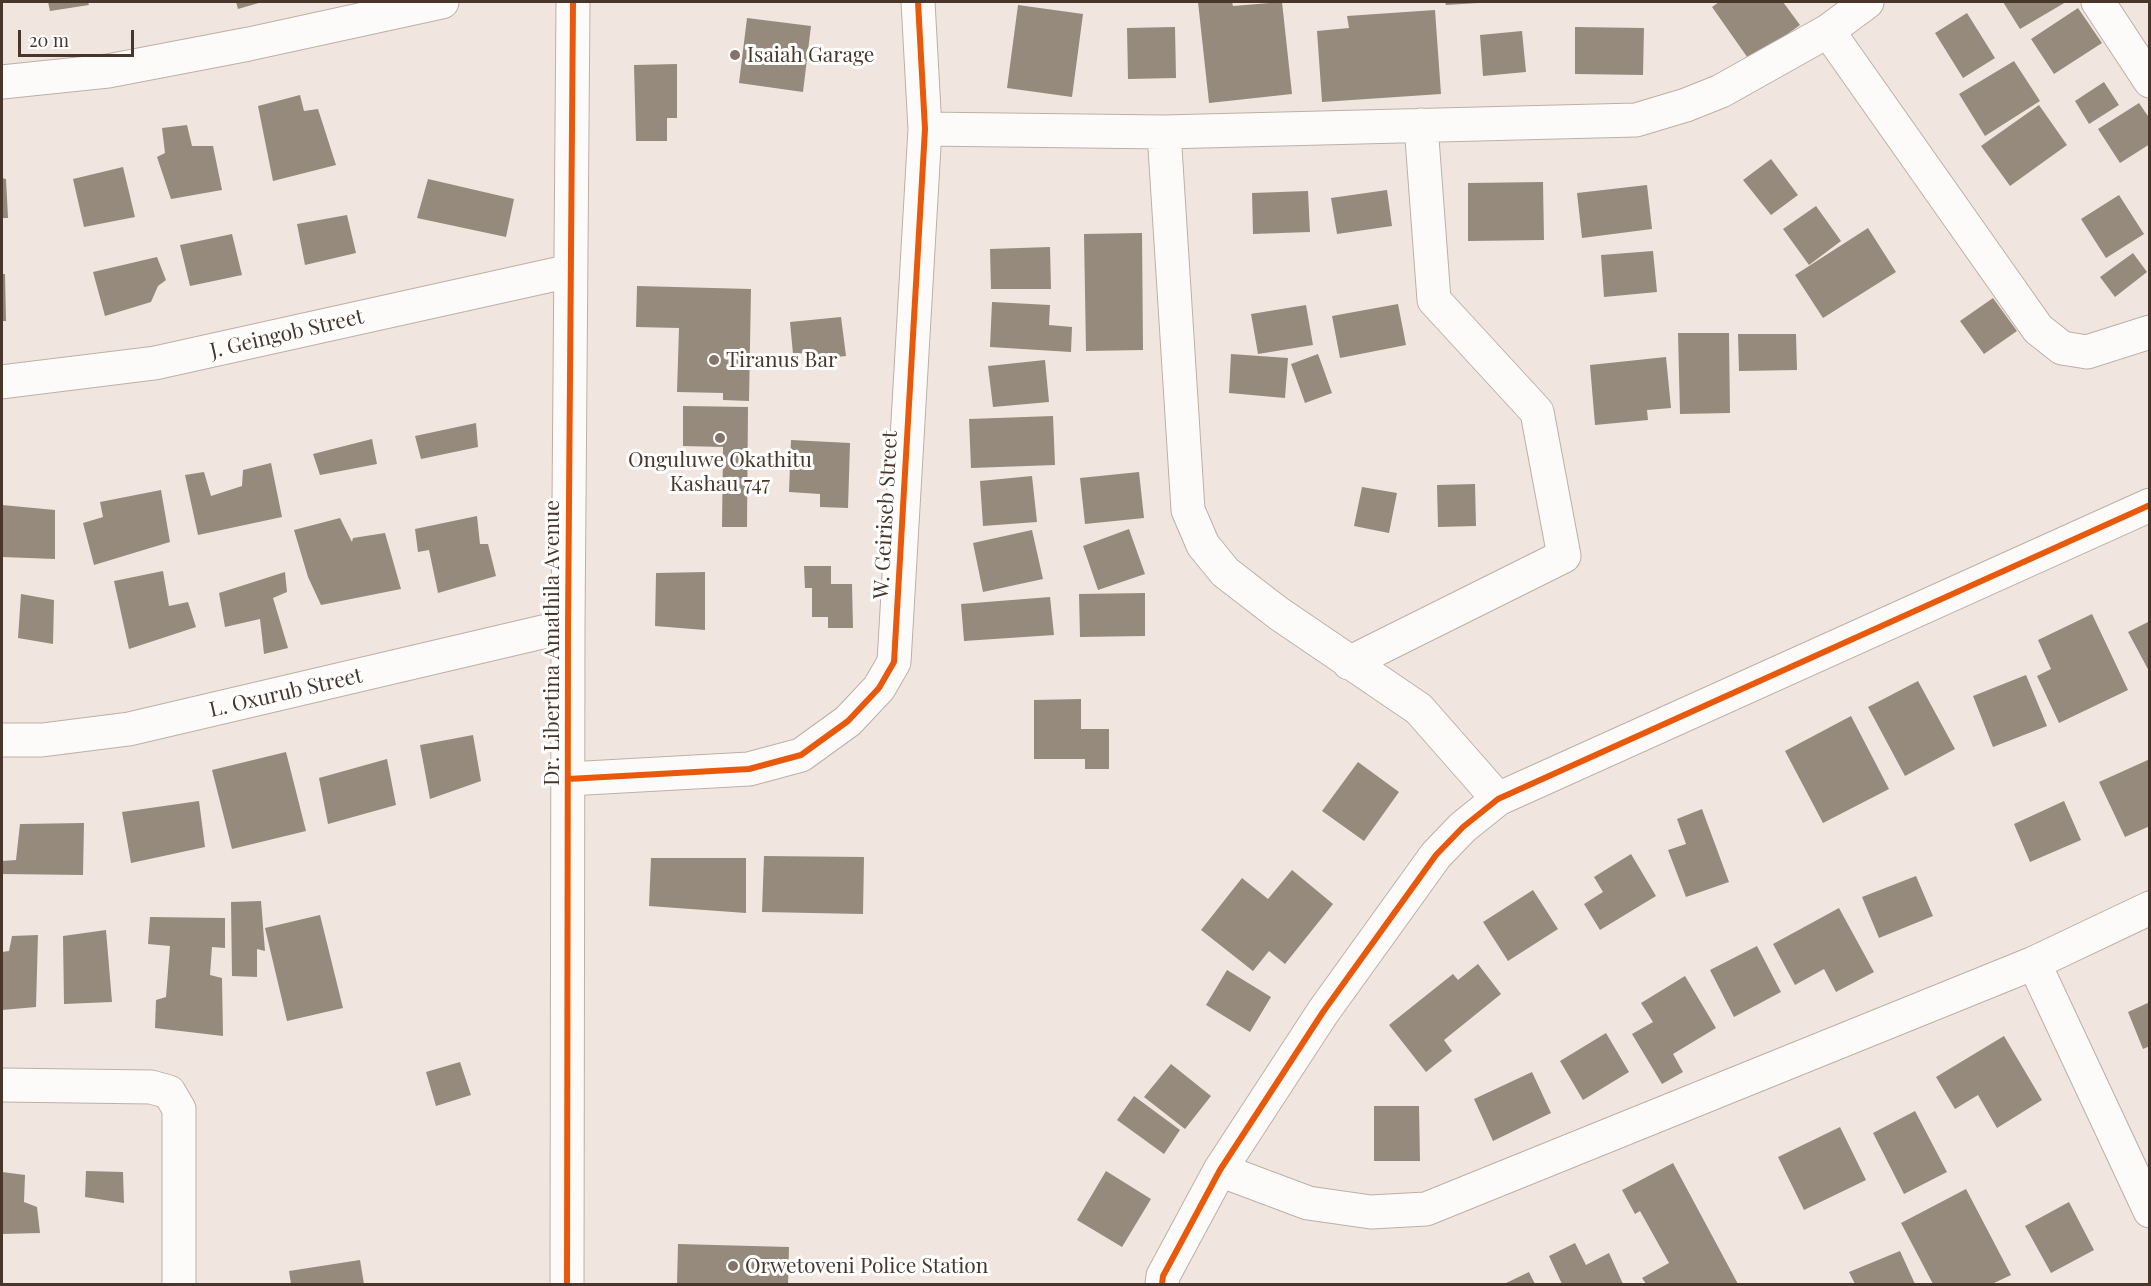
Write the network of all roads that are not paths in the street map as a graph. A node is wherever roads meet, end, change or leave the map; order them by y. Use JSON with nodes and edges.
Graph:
{"nodes":[{"id":1,"x":442,"y":2,"type":"edge"},
{"id":2,"x":573,"y":2,"type":"edge"},
{"id":3,"x":918,"y":2,"type":"edge"},
{"id":4,"x":1867,"y":2,"type":"edge"},
{"id":5,"x":2098,"y":2,"type":"edge"},
{"id":6,"x":1828,"y":31,"type":"junction"},
{"id":7,"x":2150,"y":81,"type":"edge"},
{"id":8,"x":2,"y":82,"type":"edge"},
{"id":9,"x":1421,"y":126,"type":"junction"},
{"id":10,"x":925,"y":129,"type":"junction"},
{"id":11,"x":1164,"y":132,"type":"junction"},
{"id":12,"x":570,"y":271,"type":"junction"},
{"id":13,"x":2150,"y":332,"type":"edge"},
{"id":14,"x":2,"y":382,"type":"edge"},
{"id":15,"x":2150,"y":505,"type":"edge"},
{"id":16,"x":568,"y":626,"type":"junction"},
{"id":17,"x":1349,"y":663,"type":"junction"},
{"id":18,"x":2,"y":740,"type":"edge"},
{"id":19,"x":568,"y":779,"type":"junction"},
{"id":20,"x":1498,"y":799,"type":"junction"},
{"id":21,"x":2150,"y":908,"type":"edge"},
{"id":22,"x":2034,"y":963,"type":"junction"},
{"id":23,"x":2,"y":1084,"type":"edge"},
{"id":24,"x":1220,"y":1170,"type":"junction"},
{"id":25,"x":2150,"y":1211,"type":"edge"},
{"id":26,"x":179,"y":1284,"type":"edge"},
{"id":27,"x":567,"y":1284,"type":"edge"},
{"id":28,"x":1162,"y":1284,"type":"edge"}],
"edges":[{"from":1,"to":8,"type":"street"},
{"from":2,"to":12,"type":"street","name":"Dr. Libertina Amathila Avenue"},
{"from":3,"to":10,"type":"street","name":"W. Geiriseb Street"},
{"from":4,"to":6,"type":"street"},
{"from":5,"to":7,"type":"street"},
{"from":6,"to":9,"type":"street"},
{"from":6,"to":13,"type":"street"},
{"from":9,"to":11,"type":"street"},
{"from":9,"to":17,"type":"street"},
{"from":10,"to":11,"type":"street"},
{"from":10,"to":19,"type":"street","name":"W. Geiriseb Street"},
{"from":11,"to":17,"type":"street"},
{"from":12,"to":14,"type":"street","name":"J. Geingob Street"},
{"from":12,"to":16,"type":"street","name":"Dr. Libertina Amathila Avenue"},
{"from":15,"to":20,"type":"street"},
{"from":16,"to":18,"type":"street","name":"L. Oxurub Street"},
{"from":16,"to":19,"type":"street","name":"Dr. Libertina Amathila Avenue"},
{"from":17,"to":20,"type":"street"},
{"from":19,"to":27,"type":"street","name":"Dr. Libertina Amathila Avenue"},
{"from":20,"to":24,"type":"street"},
{"from":21,"to":22,"type":"street"},
{"from":22,"to":24,"type":"street"},
{"from":22,"to":25,"type":"street"},
{"from":23,"to":26,"type":"street"},
{"from":24,"to":28,"type":"street"}]}
